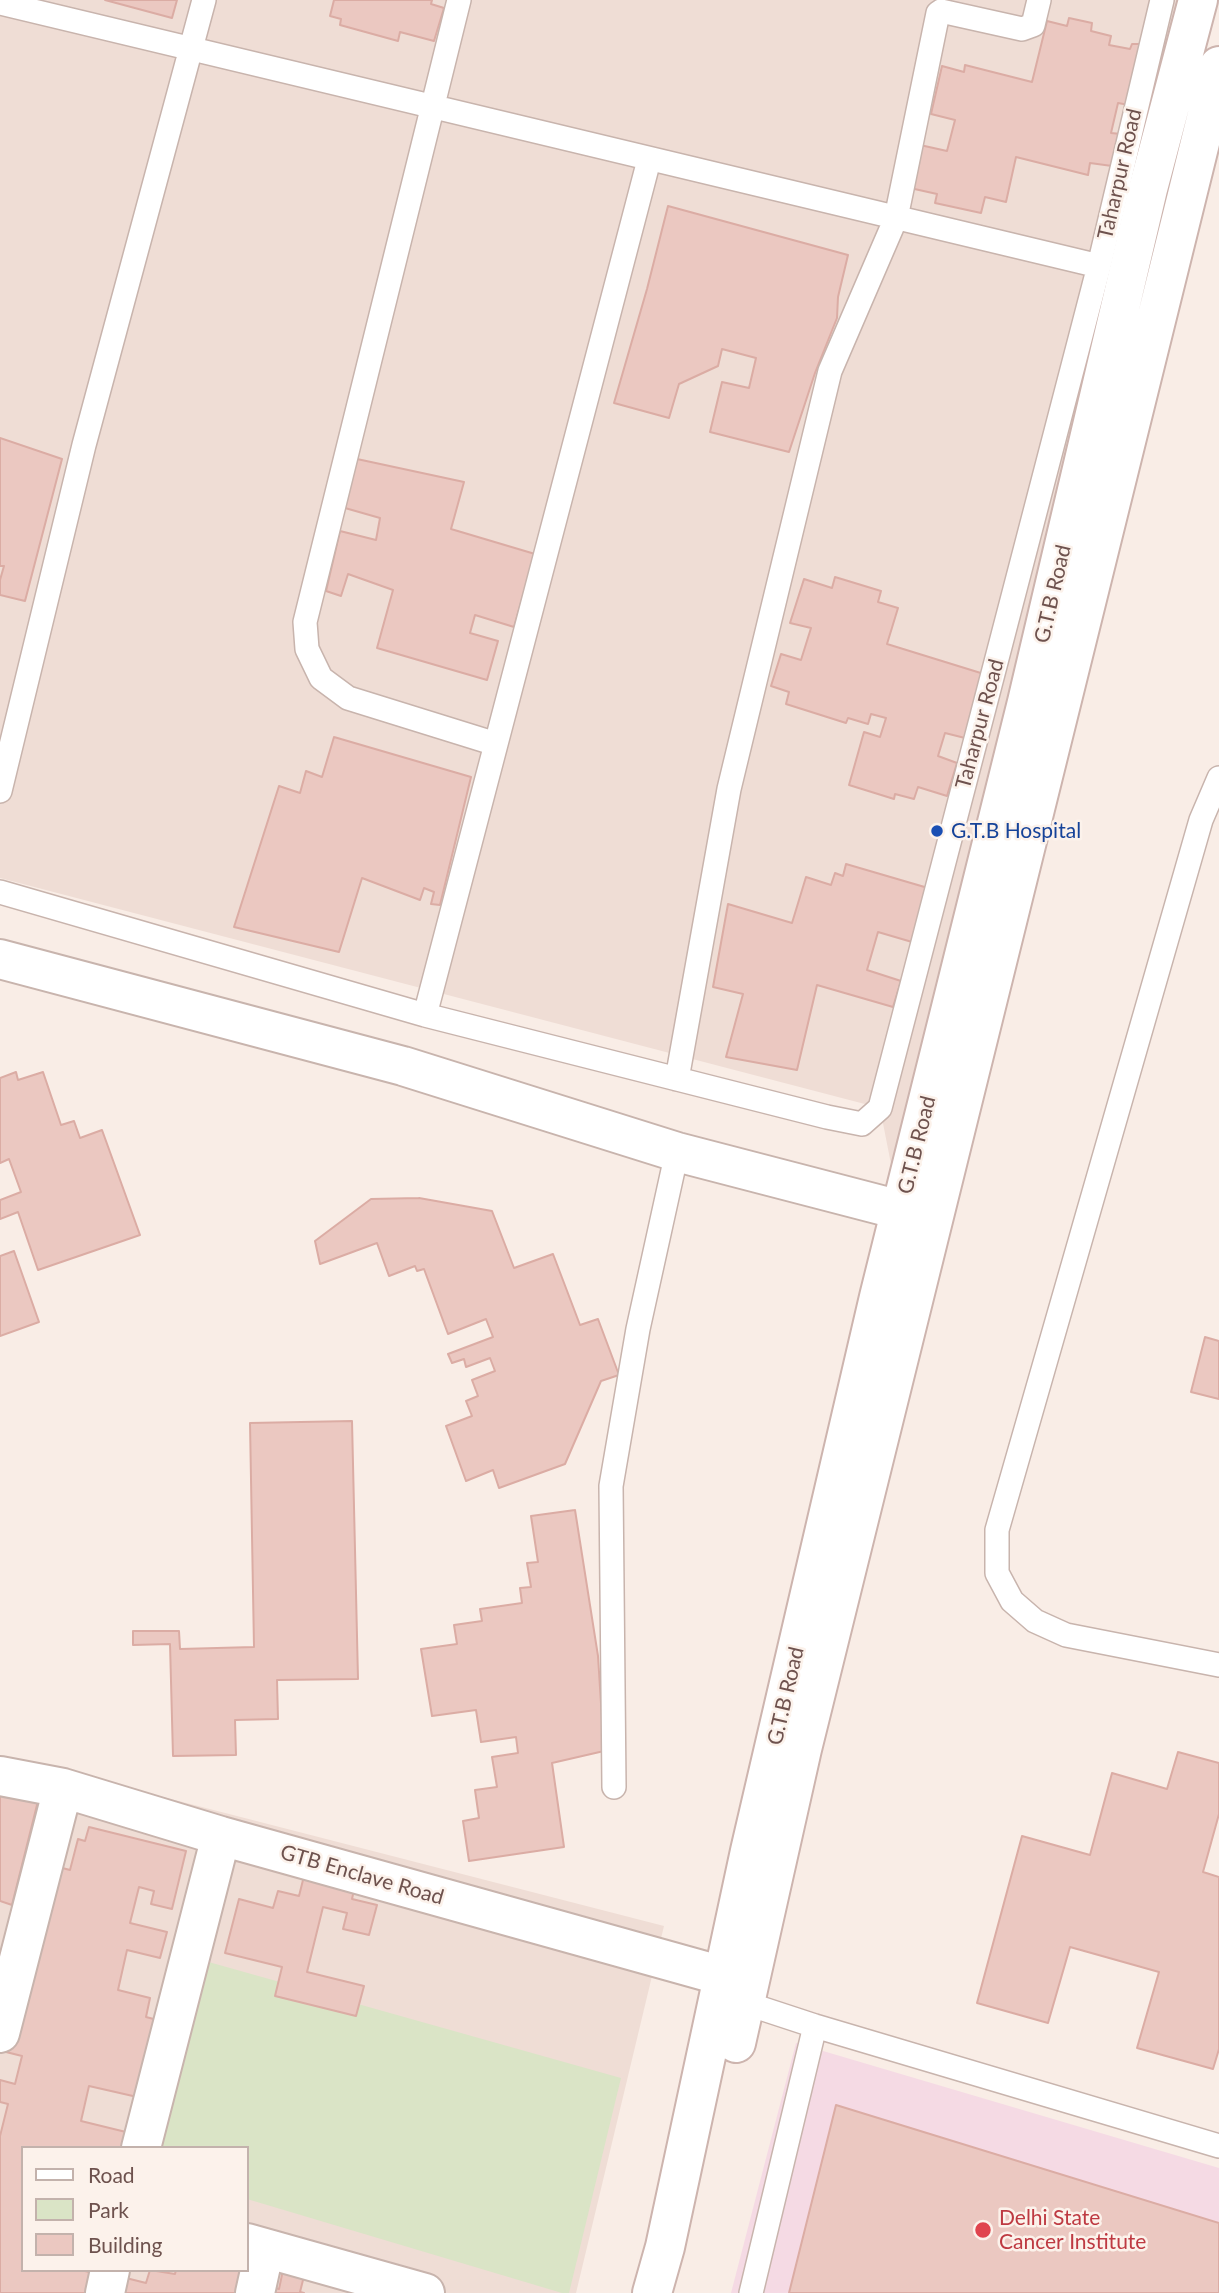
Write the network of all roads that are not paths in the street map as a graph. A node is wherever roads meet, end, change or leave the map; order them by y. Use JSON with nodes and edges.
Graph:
{"nodes":[{"id":1,"x":204,"y":0,"type":"edge"},
{"id":2,"x":459,"y":0,"type":"edge"},
{"id":3,"x":1039,"y":0,"type":"edge"},
{"id":4,"x":1162,"y":0,"type":"edge"},
{"id":5,"x":1198,"y":0,"type":"edge"},
{"id":6,"x":0,"y":3,"type":"edge"},
{"id":7,"x":192,"y":48,"type":"junction"},
{"id":8,"x":1219,"y":66,"type":"edge"},
{"id":9,"x":432,"y":106,"type":"junction"},
{"id":10,"x":649,"y":160,"type":"junction"},
{"id":11,"x":897,"y":218,"type":"junction"},
{"id":12,"x":1099,"y":266,"type":"junction"},
{"id":13,"x":496,"y":744,"type":"junction"},
{"id":14,"x":1219,"y":778,"type":"edge"},
{"id":15,"x":0,"y":791,"type":"edge"},
{"id":16,"x":0,"y":892,"type":"edge"},
{"id":17,"x":0,"y":959,"type":"edge"},
{"id":18,"x":425,"y":1015,"type":"junction"},
{"id":19,"x":677,"y":1079,"type":"junction"},
{"id":20,"x":677,"y":1152,"type":"junction"},
{"id":21,"x":900,"y":1210,"type":"junction"},
{"id":22,"x":1219,"y":1665,"type":"edge"},
{"id":23,"x":0,"y":1776,"type":"edge"},
{"id":24,"x":614,"y":1787,"type":"dead end"},
{"id":25,"x":63,"y":1788,"type":"junction"},
{"id":26,"x":221,"y":1836,"type":"junction"},
{"id":27,"x":734,"y":1989,"type":"junction"},
{"id":28,"x":815,"y":2026,"type":"junction"},
{"id":29,"x":0,"y":2033,"type":"edge"},
{"id":30,"x":142,"y":2146,"type":"edge"},
{"id":31,"x":1219,"y":2146,"type":"edge"},
{"id":32,"x":256,"y":2245,"type":"edge"},
{"id":33,"x":110,"y":2272,"type":"edge"},
{"id":34,"x":105,"y":2293,"type":"edge"},
{"id":35,"x":255,"y":2293,"type":"edge"},
{"id":36,"x":425,"y":2293,"type":"edge"},
{"id":37,"x":652,"y":2293,"type":"edge"},
{"id":38,"x":680,"y":2293,"type":"edge"},
{"id":39,"x":751,"y":2293,"type":"edge"}],
"edges":[{"from":1,"to":7,"type":"lane"},
{"from":2,"to":9,"type":"lane"},
{"from":3,"to":11,"type":"lane"},
{"from":4,"to":12,"type":"lane","name":"Taharpur Road"},
{"from":5,"to":21,"type":"main road","name":"G.T.B Road"},
{"from":6,"to":7,"type":"lane"},
{"from":7,"to":9,"type":"lane"},
{"from":7,"to":15,"type":"lane"},
{"from":8,"to":27,"type":"main road","name":"G.T.B Road"},
{"from":9,"to":10,"type":"lane"},
{"from":9,"to":13,"type":"lane"},
{"from":10,"to":11,"type":"lane"},
{"from":10,"to":13,"type":"lane"},
{"from":11,"to":12,"type":"lane"},
{"from":11,"to":19,"type":"lane"},
{"from":12,"to":19,"type":"lane","name":"Taharpur Road"},
{"from":13,"to":18,"type":"lane"},
{"from":14,"to":22,"type":"lane"},
{"from":16,"to":18,"type":"lane","name":"Taharpur Road"},
{"from":17,"to":20,"type":"main road"},
{"from":18,"to":19,"type":"lane","name":"Taharpur Road"},
{"from":20,"to":21,"type":"main road"},
{"from":20,"to":24,"type":"lane"},
{"from":21,"to":27,"type":"main road","name":"G.T.B Road"},
{"from":23,"to":25,"type":"main road","name":"GTB Enclave Road"},
{"from":25,"to":26,"type":"main road","name":"GTB Enclave Road"},
{"from":25,"to":29,"type":"main road"},
{"from":26,"to":27,"type":"main road","name":"GTB Enclave Road"},
{"from":26,"to":30,"type":"main road"},
{"from":27,"to":28,"type":"lane"},
{"from":27,"to":37,"type":"main road","name":"G.T.B Road"},
{"from":27,"to":38,"type":"main road","name":"G.T.B Road"},
{"from":28,"to":31,"type":"lane"},
{"from":28,"to":39,"type":"lane"},
{"from":32,"to":35,"type":"main road"},
{"from":32,"to":36,"type":"main road"},
{"from":33,"to":34,"type":"main road"}]}
